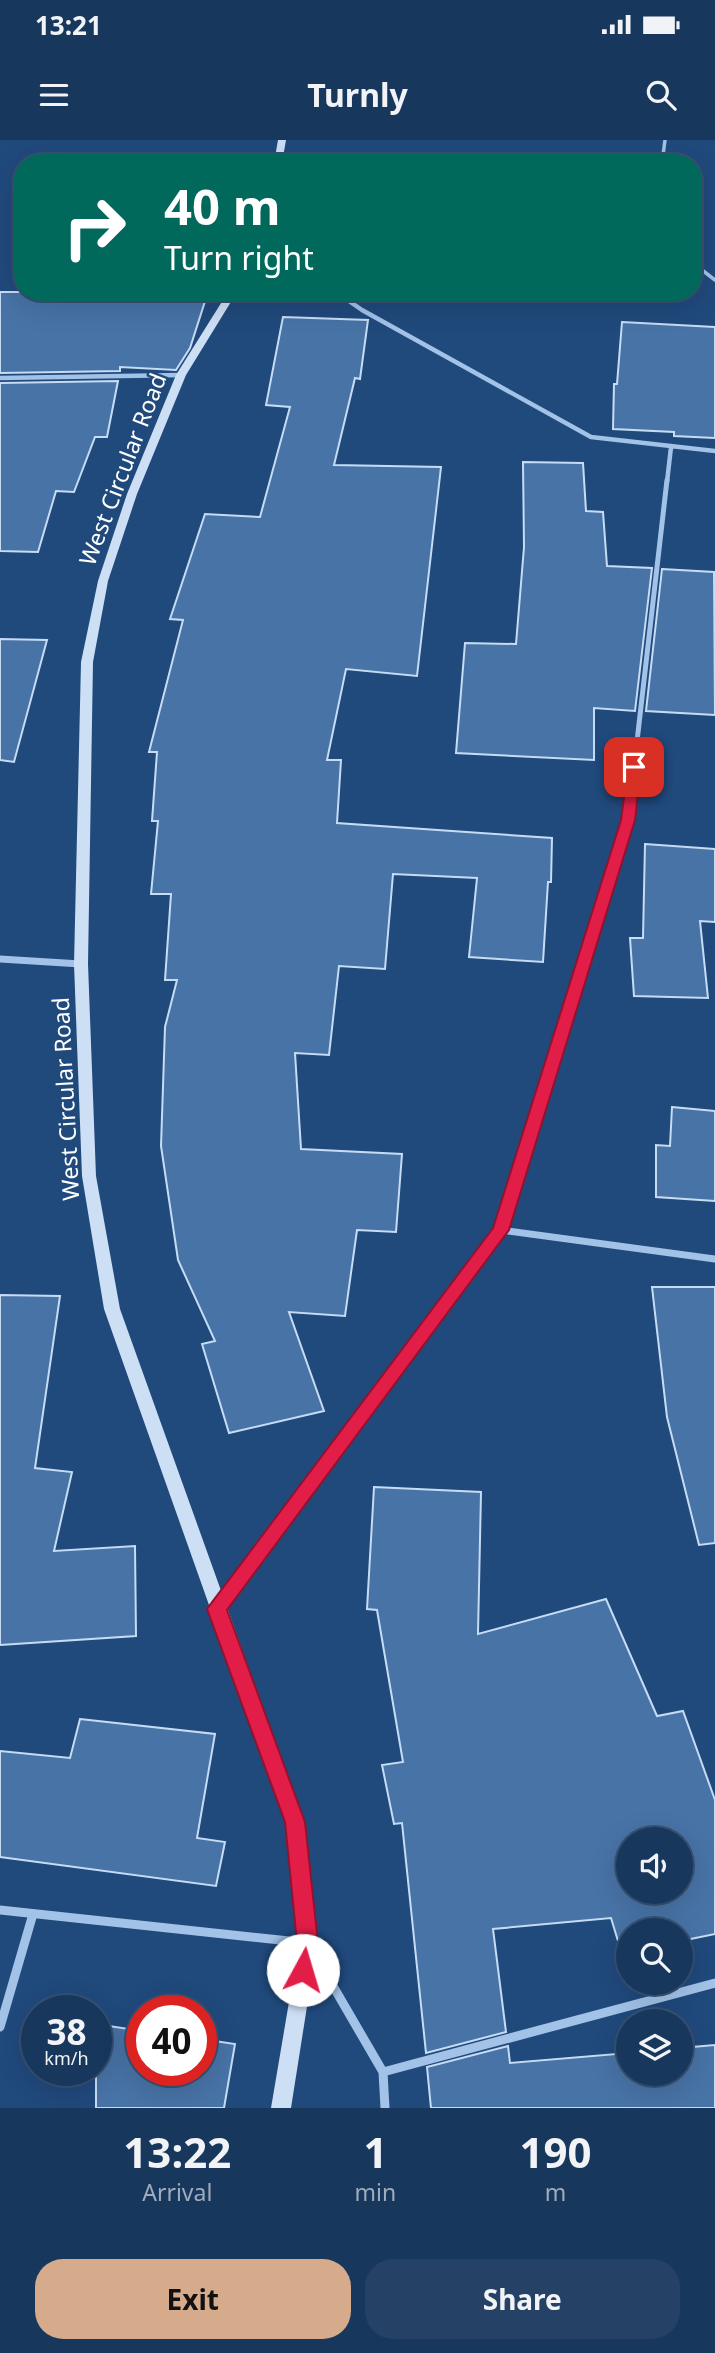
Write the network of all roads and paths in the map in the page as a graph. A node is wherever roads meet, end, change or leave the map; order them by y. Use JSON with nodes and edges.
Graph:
{"nodes":[{"id":1,"x":227,"y":301,"type":"edge"},
{"id":2,"x":349,"y":301,"type":"edge"},
{"id":3,"x":181,"y":375,"type":"junction"},
{"id":4,"x":0,"y":378,"type":"edge"},
{"id":5,"x":671,"y":447,"type":"junction"},
{"id":6,"x":715,"y":451,"type":"edge"},
{"id":7,"x":0,"y":959,"type":"edge"},
{"id":8,"x":81,"y":964,"type":"junction"},
{"id":9,"x":501,"y":1230,"type":"junction"},
{"id":10,"x":715,"y":1259,"type":"edge"},
{"id":11,"x":217,"y":1609,"type":"junction"},
{"id":12,"x":0,"y":1910,"type":"edge"},
{"id":13,"x":33,"y":1914,"type":"junction"},
{"id":14,"x":308,"y":1943,"type":"junction"},
{"id":15,"x":715,"y":1983,"type":"edge"},
{"id":16,"x":0,"y":2027,"type":"edge"},
{"id":17,"x":383,"y":2072,"type":"junction"},
{"id":18,"x":281,"y":2108,"type":"edge"},
{"id":19,"x":386,"y":2108,"type":"edge"}],
"edges":[{"from":1,"to":3,"type":"street","name":"West Circular Road"},
{"from":2,"to":5,"type":"street"},
{"from":3,"to":4,"type":"street"},
{"from":3,"to":8,"type":"street","name":"West Circular Road"},
{"from":5,"to":6,"type":"street"},
{"from":5,"to":9,"type":"street"},
{"from":7,"to":8,"type":"street"},
{"from":8,"to":11,"type":"street","name":"West Circular Road"},
{"from":9,"to":10,"type":"street"},
{"from":9,"to":11,"type":"street"},
{"from":11,"to":14,"type":"street","name":"West Circular Road"},
{"from":12,"to":13,"type":"street"},
{"from":13,"to":14,"type":"street"},
{"from":13,"to":16,"type":"street"},
{"from":14,"to":17,"type":"street"},
{"from":14,"to":18,"type":"street","name":"West Circular Road"},
{"from":15,"to":17,"type":"street"},
{"from":17,"to":19,"type":"street"}]}
